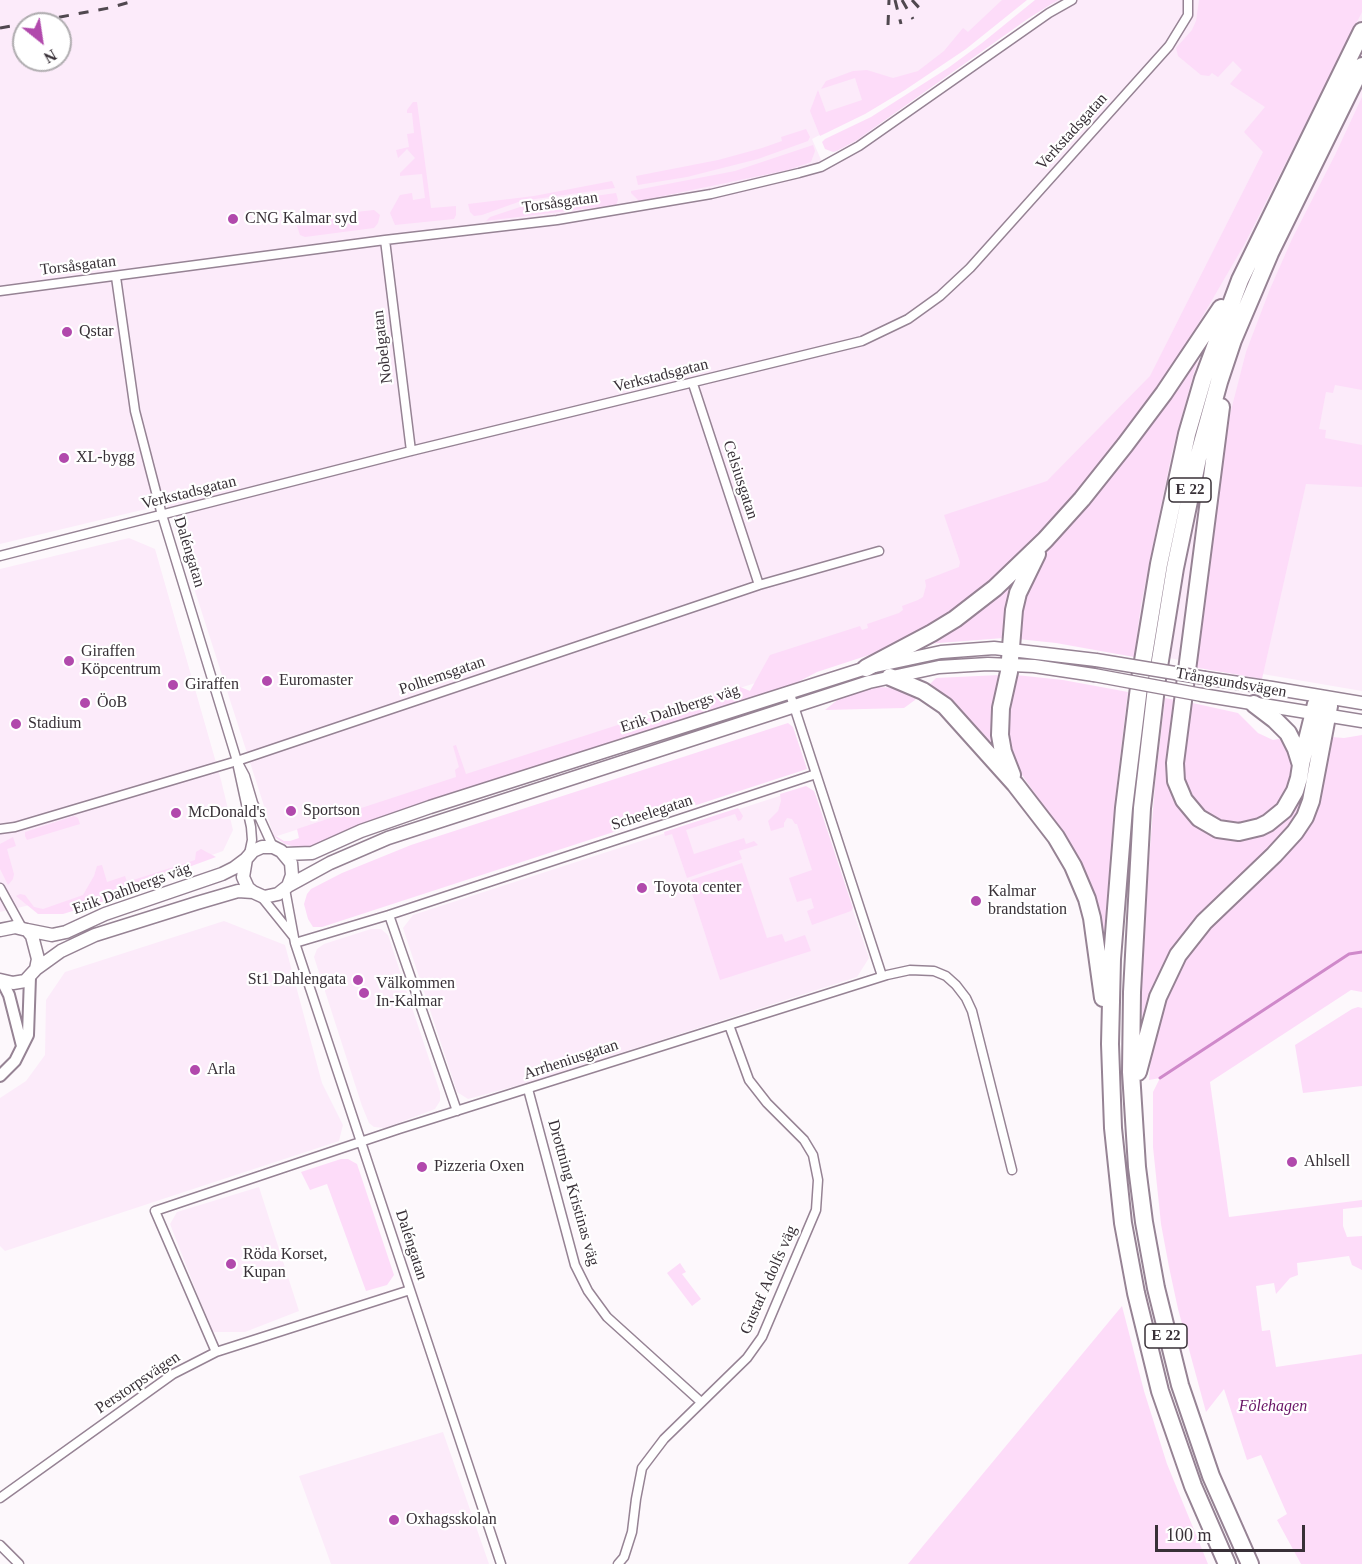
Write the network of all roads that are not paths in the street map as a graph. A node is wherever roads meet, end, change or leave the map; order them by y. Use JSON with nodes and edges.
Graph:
{"nodes":[{"id":1,"x":1072,"y":0,"type":"edge"},
{"id":2,"x":1188,"y":0,"type":"edge"},
{"id":3,"x":1362,"y":31,"type":"edge"},
{"id":4,"x":1362,"y":66,"type":"edge"},
{"id":5,"x":386,"y":240,"type":"junction"},
{"id":6,"x":116,"y":277,"type":"junction"},
{"id":7,"x":1240,"y":280,"type":"junction"},
{"id":8,"x":0,"y":291,"type":"edge"},
{"id":9,"x":1233,"y":340,"type":"junction"},
{"id":10,"x":693,"y":384,"type":"junction"},
{"id":11,"x":411,"y":451,"type":"junction"},
{"id":12,"x":162,"y":515,"type":"junction"},
{"id":13,"x":1045,"y":540,"type":"junction"},
{"id":14,"x":879,"y":551,"type":"dead end"},
{"id":15,"x":0,"y":556,"type":"edge"},
{"id":16,"x":759,"y":585,"type":"junction"},
{"id":17,"x":1010,"y":657,"type":"junction"},
{"id":18,"x":1096,"y":660,"type":"joint"},
{"id":19,"x":866,"y":668,"type":"junction"},
{"id":20,"x":1094,"y":675,"type":"joint"},
{"id":21,"x":891,"y":677,"type":"junction"},
{"id":22,"x":1233,"y":683,"type":"junction"},
{"id":23,"x":789,"y":691,"type":"junction"},
{"id":24,"x":1362,"y":703,"type":"edge"},
{"id":25,"x":1254,"y":704,"type":"junction"},
{"id":26,"x":794,"y":706,"type":"junction"},
{"id":27,"x":1322,"y":710,"type":"junction"},
{"id":28,"x":1362,"y":710,"type":"edge"},
{"id":29,"x":1362,"y":721,"type":"edge"},
{"id":30,"x":237,"y":761,"type":"junction"},
{"id":31,"x":1301,"y":765,"type":"junction"},
{"id":32,"x":816,"y":774,"type":"junction"},
{"id":33,"x":1015,"y":784,"type":"junction"},
{"id":34,"x":15,"y":827,"type":"junction"},
{"id":35,"x":0,"y":829,"type":"edge"},
{"id":36,"x":0,"y":834,"type":"edge"},
{"id":37,"x":273,"y":847,"type":"junction"},
{"id":38,"x":285,"y":854,"type":"junction"},
{"id":39,"x":248,"y":857,"type":"junction"},
{"id":40,"x":286,"y":887,"type":"junction"},
{"id":41,"x":0,"y":888,"type":"edge"},
{"id":42,"x":256,"y":894,"type":"junction"},
{"id":43,"x":389,"y":915,"type":"junction"},
{"id":44,"x":24,"y":929,"type":"junction"},
{"id":45,"x":0,"y":930,"type":"edge"},
{"id":46,"x":294,"y":940,"type":"junction"},
{"id":47,"x":33,"y":973,"type":"junction"},
{"id":48,"x":882,"y":976,"type":"junction"},
{"id":49,"x":1,"y":980,"type":"edge"},
{"id":50,"x":729,"y":1025,"type":"junction"},
{"id":51,"x":1110,"y":1044,"type":"junction"},
{"id":52,"x":22,"y":1046,"type":"junction"},
{"id":53,"x":0,"y":1076,"type":"edge"},
{"id":54,"x":528,"y":1089,"type":"junction"},
{"id":55,"x":1132,"y":1096,"type":"junction"},
{"id":56,"x":457,"y":1111,"type":"junction"},
{"id":57,"x":361,"y":1142,"type":"junction"},
{"id":58,"x":1012,"y":1170,"type":"dead end"},
{"id":59,"x":410,"y":1290,"type":"junction"},
{"id":60,"x":216,"y":1352,"type":"junction"},
{"id":61,"x":701,"y":1402,"type":"junction"},
{"id":62,"x":0,"y":1498,"type":"edge"},
{"id":63,"x":0,"y":1545,"type":"edge"},
{"id":64,"x":19,"y":1564,"type":"edge"},
{"id":65,"x":501,"y":1564,"type":"edge"},
{"id":66,"x":618,"y":1564,"type":"edge"},
{"id":67,"x":1227,"y":1564,"type":"edge"},
{"id":68,"x":1250,"y":1564,"type":"edge"}],
"edges":[{"from":1,"to":5,"type":"street","name":"Torsåsgatan"},
{"from":2,"to":10,"type":"street","name":"Verkstadsgatan"},
{"from":3,"to":7,"type":"highway","number":"E 22"},
{"from":4,"to":9,"type":"highway","number":"E 22"},
{"from":5,"to":6,"type":"street","name":"Torsåsgatan"},
{"from":5,"to":11,"type":"street","name":"Nobelgatan"},
{"from":6,"to":8,"type":"street","name":"Torsåsgatan"},
{"from":6,"to":12,"type":"street","name":"Daléngatan"},
{"from":7,"to":13,"type":"highway"},
{"from":7,"to":51,"type":"highway","number":"E 22"},
{"from":9,"to":31,"type":"highway"},
{"from":9,"to":55,"type":"highway","number":"E 22"},
{"from":10,"to":11,"type":"street","name":"Verkstadsgatan"},
{"from":10,"to":16,"type":"street","name":"Celsiusgatan"},
{"from":11,"to":12,"type":"street","name":"Verkstadsgatan"},
{"from":12,"to":15,"type":"street","name":"Verkstadsgatan"},
{"from":12,"to":30,"type":"street","name":"Daléngatan"},
{"from":13,"to":17,"type":"highway"},
{"from":13,"to":19,"type":"highway"},
{"from":14,"to":16,"type":"street","name":"Polhemsgatan"},
{"from":16,"to":30,"type":"street","name":"Polhemsgatan"},
{"from":17,"to":18,"type":"main road","name":"Erik Dahlbergs väg"},
{"from":17,"to":19,"type":"main road","name":"Erik Dahlbergs väg"},
{"from":17,"to":20,"type":"main road","name":"Erik Dahlbergs väg"},
{"from":17,"to":21,"type":"main road","name":"Erik Dahlbergs väg"},
{"from":17,"to":33,"type":"highway"},
{"from":18,"to":22,"type":"main road","name":"Trångsundsvägen","bridge":true},
{"from":19,"to":23,"type":"main road","name":"Erik Dahlbergs väg"},
{"from":20,"to":25,"type":"main road","name":"Trångsundsvägen","bridge":true},
{"from":21,"to":26,"type":"main road","name":"Erik Dahlbergs väg"},
{"from":21,"to":33,"type":"highway"},
{"from":22,"to":24,"type":"main road","name":"Trångsundsvägen"},
{"from":22,"to":27,"type":"main road","name":"Trångsundsvägen"},
{"from":23,"to":26,"type":"street"},
{"from":23,"to":38,"type":"main road","name":"Erik Dahlbergs väg"},
{"from":25,"to":27,"type":"main road","name":"Trångsundsvägen"},
{"from":25,"to":31,"type":"highway"},
{"from":26,"to":32,"type":"street"},
{"from":26,"to":40,"type":"main road","name":"Erik Dahlbergs väg"},
{"from":27,"to":28,"type":"main road","name":"Trångsundsvägen"},
{"from":27,"to":29,"type":"main road","name":"Trångsundsvägen"},
{"from":27,"to":31,"type":"highway"},
{"from":27,"to":55,"type":"highway"},
{"from":30,"to":34,"type":"street","name":"Polhemsgatan"},
{"from":30,"to":37,"type":"street","name":"Daléngatan"},
{"from":30,"to":39,"type":"street","name":"Daléngatan"},
{"from":32,"to":43,"type":"street","name":"Scheelegatan"},
{"from":32,"to":48,"type":"street"},
{"from":33,"to":51,"type":"highway"},
{"from":34,"to":35,"type":"street","name":"Polhemsgatan"},
{"from":34,"to":36,"type":"street","name":"Polhemsgatan"},
{"from":37,"to":38,"type":"main road"},
{"from":37,"to":39,"type":"main road","name":"Erik Dahlbergs väg"},
{"from":38,"to":40,"type":"main road"},
{"from":39,"to":42,"type":"main road"},
{"from":39,"to":44,"type":"main road","name":"Erik Dahlbergs väg"},
{"from":40,"to":42,"type":"main road","name":"Erik Dahlbergs väg"},
{"from":40,"to":46,"type":"street","name":"Daléngatan"},
{"from":41,"to":44,"type":"street"},
{"from":42,"to":46,"type":"street","name":"Daléngatan"},
{"from":42,"to":47,"type":"main road","name":"Erik Dahlbergs väg"},
{"from":43,"to":46,"type":"street","name":"Scheelegatan"},
{"from":43,"to":56,"type":"street"},
{"from":44,"to":45,"type":"main road","name":"Erik Dahlbergs väg"},
{"from":44,"to":47,"type":"main road"},
{"from":46,"to":57,"type":"street","name":"Daléngatan"},
{"from":47,"to":49,"type":"main road","name":"Erik Dahlbergs väg"},
{"from":47,"to":52,"type":"street"},
{"from":48,"to":50,"type":"street","name":"Arrheniusgatan"},
{"from":48,"to":58,"type":"street","name":"Arrheniusgatan"},
{"from":49,"to":52,"type":"street"},
{"from":50,"to":54,"type":"street","name":"Arrheniusgatan"},
{"from":50,"to":61,"type":"street","name":"Gustaf Adolfs väg"},
{"from":51,"to":67,"type":"highway","number":"E 22"},
{"from":52,"to":53,"type":"street"},
{"from":54,"to":56,"type":"street","name":"Arrheniusgatan"},
{"from":54,"to":61,"type":"street","name":"Drottning Kristinas väg"},
{"from":55,"to":68,"type":"highway","number":"E 22"},
{"from":56,"to":57,"type":"street","name":"Arrheniusgatan"},
{"from":57,"to":59,"type":"street","name":"Daléngatan"},
{"from":57,"to":60,"type":"street","name":"Arrheniusgatan"},
{"from":59,"to":60,"type":"street","name":"Perstorpsvägen"},
{"from":59,"to":65,"type":"street","name":"Daléngatan"},
{"from":60,"to":62,"type":"street","name":"Perstorpsvägen"},
{"from":61,"to":66,"type":"street","name":"Gustaf Adolfs väg"},
{"from":63,"to":64,"type":"street"}]}
